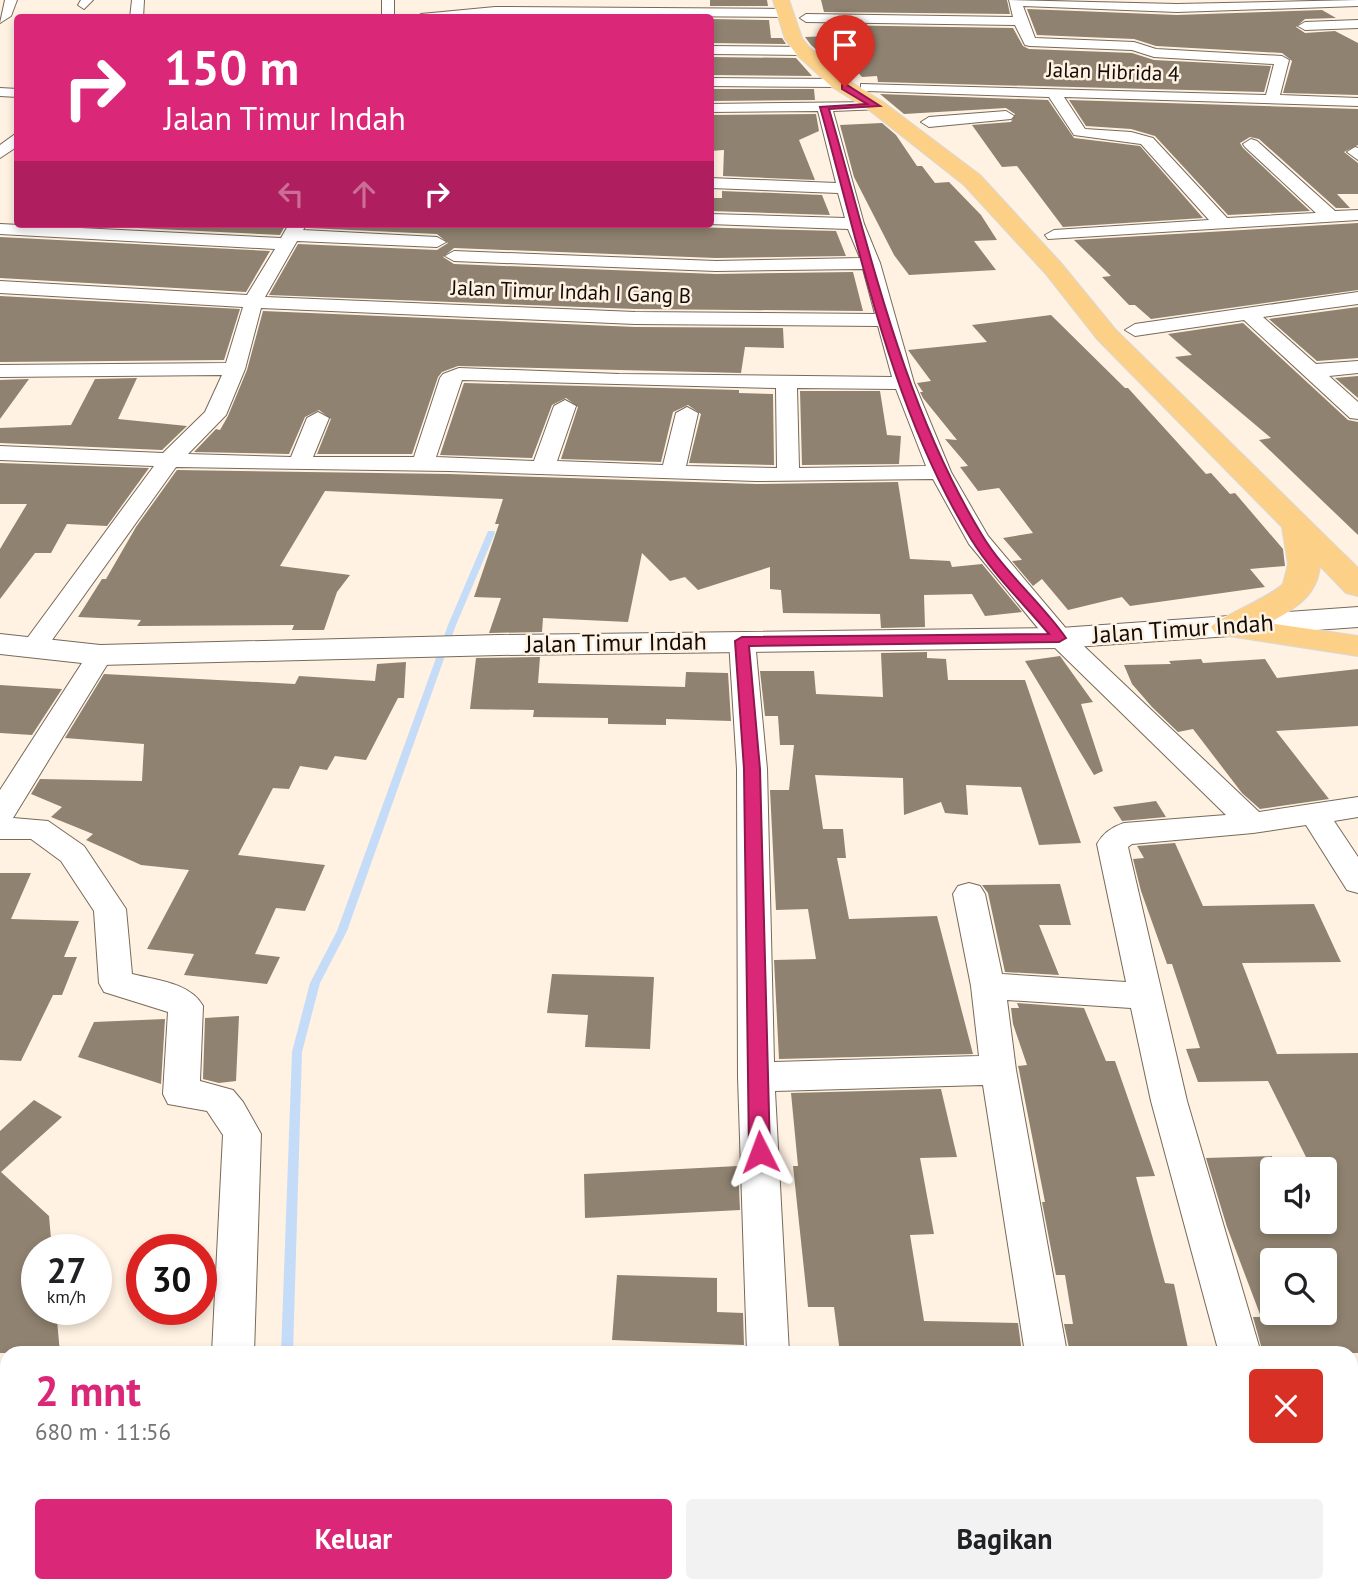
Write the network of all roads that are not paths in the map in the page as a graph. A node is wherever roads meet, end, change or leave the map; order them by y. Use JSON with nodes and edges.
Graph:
{"nodes":[{"id":1,"x":11,"y":0,"type":"edge"},
{"id":2,"x":1015,"y":1,"type":"edge"},
{"id":3,"x":1358,"y":2,"type":"edge"},
{"id":4,"x":794,"y":8,"type":"edge"},
{"id":5,"x":521,"y":14,"type":"edge"},
{"id":6,"x":0,"y":19,"type":"edge"},
{"id":7,"x":1020,"y":21,"type":"junction"},
{"id":8,"x":1358,"y":24,"type":"edge"},
{"id":9,"x":1305,"y":26,"type":"dead end"},
{"id":10,"x":714,"y":50,"type":"edge"},
{"id":11,"x":803,"y":51,"type":"junction"},
{"id":12,"x":714,"y":82,"type":"edge"},
{"id":13,"x":839,"y":83,"type":"junction"},
{"id":14,"x":1053,"y":92,"type":"junction"},
{"id":15,"x":871,"y":97,"type":"junction"},
{"id":16,"x":1272,"y":98,"type":"junction"},
{"id":17,"x":1358,"y":102,"type":"edge"},
{"id":18,"x":714,"y":107,"type":"edge"},
{"id":19,"x":824,"y":107,"type":"junction"},
{"id":20,"x":1006,"y":116,"type":"dead end"},
{"id":21,"x":929,"y":122,"type":"junction"},
{"id":22,"x":1251,"y":144,"type":"dead end"},
{"id":23,"x":987,"y":176,"type":"junction"},
{"id":24,"x":714,"y":183,"type":"edge"},
{"id":25,"x":846,"y":188,"type":"junction"},
{"id":26,"x":1358,"y":215,"type":"edge"},
{"id":27,"x":1038,"y":216,"type":"dead end"},
{"id":28,"x":1330,"y":216,"type":"junction"},
{"id":29,"x":714,"y":219,"type":"edge"},
{"id":30,"x":1222,"y":223,"type":"junction"},
{"id":31,"x":855,"y":224,"type":"junction"},
{"id":32,"x":0,"y":229,"type":"edge"},
{"id":33,"x":292,"y":234,"type":"edge"},
{"id":34,"x":1054,"y":235,"type":"junction"},
{"id":35,"x":437,"y":242,"type":"dead end"},
{"id":36,"x":454,"y":256,"type":"dead end"},
{"id":37,"x":1078,"y":259,"type":"dead end"},
{"id":38,"x":871,"y":263,"type":"junction"},
{"id":39,"x":0,"y":287,"type":"edge"},
{"id":40,"x":1358,"y":298,"type":"edge"},
{"id":41,"x":254,"y":300,"type":"junction"},
{"id":42,"x":1119,"y":309,"type":"dead end"},
{"id":43,"x":1248,"y":314,"type":"junction"},
{"id":44,"x":886,"y":320,"type":"junction"},
{"id":45,"x":1135,"y":330,"type":"junction"},
{"id":46,"x":1358,"y":367,"type":"edge"},
{"id":47,"x":235,"y":369,"type":"junction"},
{"id":48,"x":0,"y":371,"type":"edge"},
{"id":49,"x":1311,"y":371,"type":"junction"},
{"id":50,"x":786,"y":382,"type":"junction"},
{"id":51,"x":904,"y":383,"type":"junction"},
{"id":52,"x":565,"y":406,"type":"dead end"},
{"id":53,"x":687,"y":413,"type":"dead end"},
{"id":54,"x":1358,"y":413,"type":"edge"},
{"id":55,"x":318,"y":418,"type":"dead end"},
{"id":56,"x":0,"y":453,"type":"edge"},
{"id":57,"x":170,"y":459,"type":"junction"},
{"id":58,"x":300,"y":463,"type":"junction"},
{"id":59,"x":423,"y":464,"type":"junction"},
{"id":60,"x":543,"y":468,"type":"junction"},
{"id":61,"x":940,"y":472,"type":"junction"},
{"id":62,"x":673,"y":473,"type":"junction"},
{"id":63,"x":788,"y":475,"type":"junction"},
{"id":64,"x":1311,"y":525,"type":"junction"},
{"id":65,"x":1358,"y":550,"type":"edge"},
{"id":66,"x":1358,"y":565,"type":"edge"},
{"id":67,"x":1358,"y":586,"type":"edge"},
{"id":68,"x":1358,"y":617,"type":"edge"},
{"id":69,"x":1231,"y":626,"type":"junction"},
{"id":70,"x":1059,"y":638,"type":"junction"},
{"id":71,"x":742,"y":641,"type":"junction"},
{"id":72,"x":17,"y":646,"type":"edge"},
{"id":73,"x":1358,"y":646,"type":"edge"},
{"id":74,"x":100,"y":655,"type":"junction"},
{"id":75,"x":1358,"y":807,"type":"edge"},
{"id":76,"x":0,"y":814,"type":"edge"},
{"id":77,"x":1315,"y":816,"type":"junction"},
{"id":78,"x":1253,"y":823,"type":"junction"},
{"id":79,"x":0,"y":829,"type":"edge"},
{"id":80,"x":1358,"y":882,"type":"edge"},
{"id":81,"x":969,"y":894,"type":"dead end"},
{"id":82,"x":988,"y":986,"type":"junction"},
{"id":83,"x":1146,"y":996,"type":"junction"},
{"id":84,"x":998,"y":1070,"type":"junction"},
{"id":85,"x":756,"y":1077,"type":"junction"},
{"id":86,"x":233,"y":1346,"type":"edge"},
{"id":87,"x":768,"y":1346,"type":"edge"},
{"id":88,"x":1045,"y":1346,"type":"edge"},
{"id":89,"x":1238,"y":1346,"type":"edge"}],
"edges":[{"from":1,"to":6,"type":"street"},
{"from":2,"to":3,"type":"street"},
{"from":2,"to":7,"type":"street"},
{"from":4,"to":5,"type":"street"},
{"from":4,"to":7,"type":"street"},
{"from":4,"to":11,"type":"main road"},
{"from":4,"to":15,"type":"main road"},
{"from":7,"to":16,"type":"street"},
{"from":8,"to":9,"type":"street"},
{"from":10,"to":11,"type":"street"},
{"from":11,"to":13,"type":"main road"},
{"from":12,"to":13,"type":"street"},
{"from":13,"to":15,"type":"main road"},
{"from":14,"to":15,"type":"street","name":"Jalan Hibrida 4"},
{"from":14,"to":16,"type":"street","name":"Jalan Hibrida 4"},
{"from":14,"to":30,"type":"street"},
{"from":15,"to":19,"type":"street","name":"Jalan Hibrida 4"},
{"from":15,"to":21,"type":"main road"},
{"from":15,"to":23,"type":"main road"},
{"from":16,"to":17,"type":"street","name":"Jalan Hibrida 4"},
{"from":18,"to":19,"type":"street","name":"Jalan Hibrida 4"},
{"from":19,"to":25,"type":"street"},
{"from":20,"to":21,"type":"street"},
{"from":21,"to":23,"type":"main road"},
{"from":22,"to":28,"type":"street"},
{"from":23,"to":64,"type":"main road"},
{"from":24,"to":25,"type":"street"},
{"from":25,"to":31,"type":"street"},
{"from":26,"to":28,"type":"street"},
{"from":27,"to":34,"type":"main road"},
{"from":28,"to":30,"type":"street"},
{"from":29,"to":31,"type":"street"},
{"from":30,"to":34,"type":"street"},
{"from":31,"to":38,"type":"street"},
{"from":32,"to":33,"type":"street"},
{"from":33,"to":35,"type":"street"},
{"from":33,"to":41,"type":"street"},
{"from":34,"to":37,"type":"main road"},
{"from":36,"to":38,"type":"street"},
{"from":38,"to":44,"type":"street"},
{"from":39,"to":41,"type":"street","name":"Jalan Timur Indah I Gang B"},
{"from":40,"to":43,"type":"street"},
{"from":41,"to":44,"type":"street","name":"Jalan Timur Indah I Gang B"},
{"from":41,"to":47,"type":"street"},
{"from":42,"to":45,"type":"main road"},
{"from":43,"to":45,"type":"street"},
{"from":43,"to":49,"type":"street"},
{"from":44,"to":51,"type":"street"},
{"from":45,"to":64,"type":"main road"},
{"from":46,"to":49,"type":"street"},
{"from":47,"to":48,"type":"street"},
{"from":47,"to":57,"type":"street"},
{"from":49,"to":54,"type":"street"},
{"from":50,"to":51,"type":"street"},
{"from":50,"to":59,"type":"street"},
{"from":50,"to":63,"type":"street"},
{"from":51,"to":61,"type":"street"},
{"from":52,"to":60,"type":"street"},
{"from":53,"to":62,"type":"street"},
{"from":55,"to":58,"type":"street"},
{"from":56,"to":57,"type":"street"},
{"from":57,"to":58,"type":"street"},
{"from":57,"to":72,"type":"street"},
{"from":58,"to":59,"type":"street"},
{"from":59,"to":60,"type":"street"},
{"from":60,"to":62,"type":"street"},
{"from":61,"to":63,"type":"street"},
{"from":61,"to":70,"type":"street"},
{"from":62,"to":63,"type":"street"},
{"from":64,"to":65,"type":"main road"},
{"from":64,"to":66,"type":"main road"},
{"from":64,"to":67,"type":"main road"},
{"from":64,"to":69,"type":"main road"},
{"from":68,"to":69,"type":"street","name":"Jalan Timur Indah"},
{"from":69,"to":70,"type":"street","name":"Jalan Timur Indah"},
{"from":69,"to":73,"type":"main road"},
{"from":70,"to":71,"type":"street","name":"Jalan Timur Indah"},
{"from":70,"to":78,"type":"street"},
{"from":71,"to":74,"type":"street","name":"Jalan Timur Indah"},
{"from":71,"to":85,"type":"street"},
{"from":72,"to":74,"type":"street","name":"Jalan Timur Indah"},
{"from":74,"to":76,"type":"street"},
{"from":75,"to":77,"type":"street"},
{"from":77,"to":78,"type":"street"},
{"from":77,"to":80,"type":"street"},
{"from":78,"to":83,"type":"street"},
{"from":79,"to":86,"type":"street"},
{"from":81,"to":82,"type":"street"},
{"from":82,"to":83,"type":"street"},
{"from":82,"to":84,"type":"street"},
{"from":83,"to":89,"type":"street"},
{"from":84,"to":85,"type":"street"},
{"from":84,"to":88,"type":"street"},
{"from":85,"to":87,"type":"street"}]}
